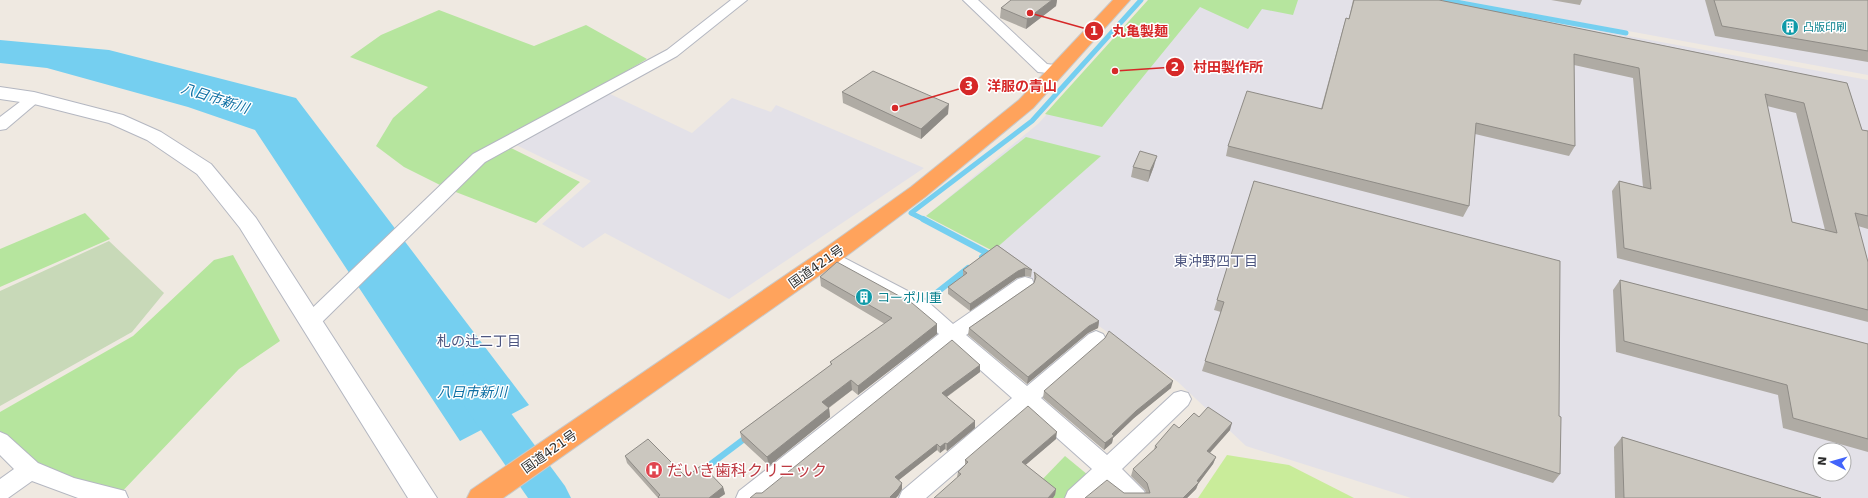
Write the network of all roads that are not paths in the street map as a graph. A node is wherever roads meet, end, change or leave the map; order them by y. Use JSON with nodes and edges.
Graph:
{"nodes":[{"id":1,"x":740,"y":0,"type":"edge"},
{"id":2,"x":970,"y":0,"type":"edge"},
{"id":3,"x":1122,"y":0,"type":"edge"},
{"id":4,"x":1057,"y":69,"type":"junction"},
{"id":5,"x":0,"y":93,"type":"edge"},
{"id":6,"x":34,"y":98,"type":"junction"},
{"id":7,"x":0,"y":125,"type":"edge"},
{"id":8,"x":829,"y":258,"type":"junction"},
{"id":9,"x":1025,"y":284,"type":"dead end"},
{"id":10,"x":311,"y":321,"type":"junction"},
{"id":11,"x":953,"y":334,"type":"junction"},
{"id":12,"x":1096,"y":339,"type":"dead end"},
{"id":13,"x":1027,"y":398,"type":"junction"},
{"id":14,"x":1181,"y":399,"type":"dead end"},
{"id":15,"x":0,"y":441,"type":"edge"},
{"id":16,"x":1107,"y":468,"type":"junction"},
{"id":17,"x":30,"y":470,"type":"junction"},
{"id":18,"x":0,"y":491,"type":"edge"},
{"id":19,"x":116,"y":498,"type":"edge"},
{"id":20,"x":423,"y":498,"type":"edge"},
{"id":21,"x":481,"y":498,"type":"edge"},
{"id":22,"x":748,"y":498,"type":"edge"},
{"id":23,"x":910,"y":498,"type":"edge"},
{"id":24,"x":1076,"y":498,"type":"edge"},
{"id":25,"x":1136,"y":498,"type":"edge"}],
"edges":[{"from":1,"to":10,"type":"street"},
{"from":2,"to":4,"type":"street"},
{"from":3,"to":4,"type":"highway","name":"国道421号"},
{"from":4,"to":8,"type":"highway","name":"国道421号"},
{"from":5,"to":6,"type":"street"},
{"from":6,"to":7,"type":"street"},
{"from":6,"to":10,"type":"street"},
{"from":8,"to":11,"type":"street"},
{"from":8,"to":21,"type":"highway","name":"国道421号"},
{"from":9,"to":11,"type":"street"},
{"from":10,"to":20,"type":"street"},
{"from":11,"to":13,"type":"street"},
{"from":11,"to":22,"type":"street"},
{"from":12,"to":13,"type":"street"},
{"from":13,"to":16,"type":"street"},
{"from":13,"to":23,"type":"street"},
{"from":14,"to":16,"type":"street"},
{"from":15,"to":17,"type":"street"},
{"from":16,"to":24,"type":"street"},
{"from":16,"to":25,"type":"street"},
{"from":17,"to":18,"type":"street"},
{"from":17,"to":19,"type":"street"}]}
